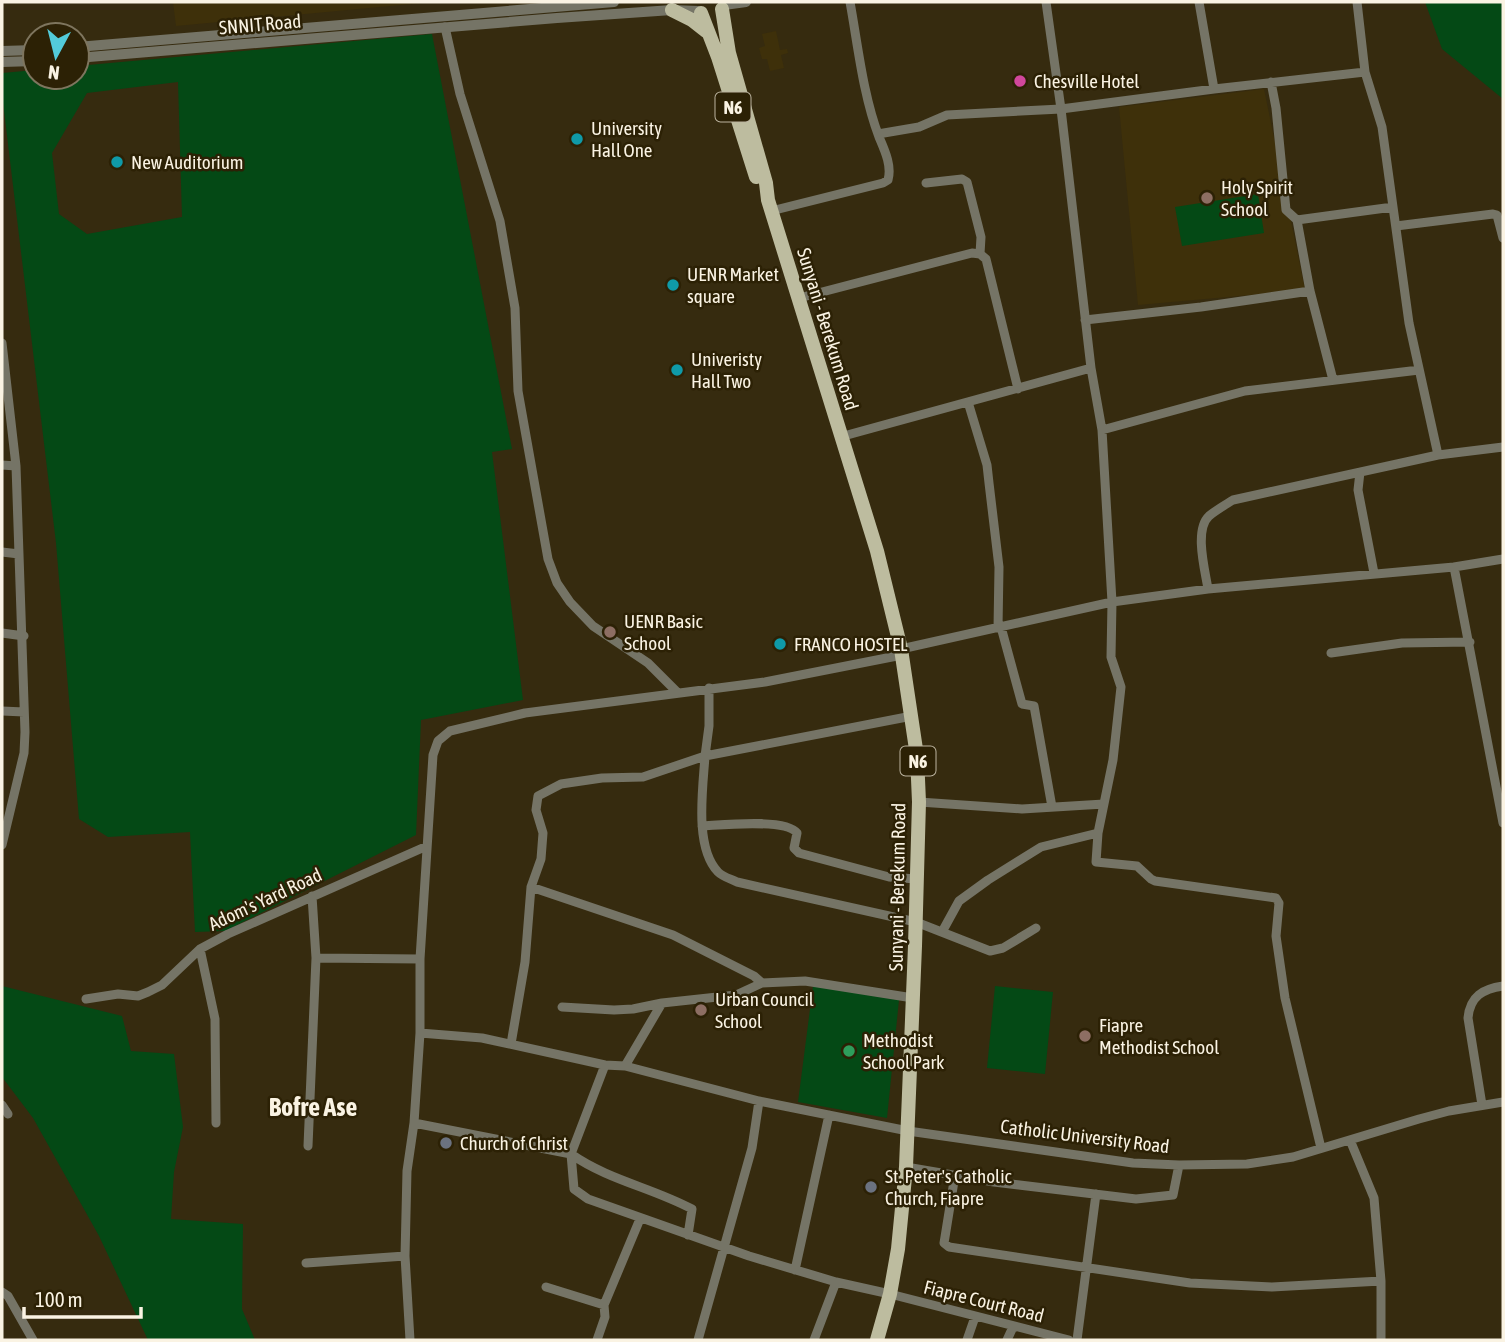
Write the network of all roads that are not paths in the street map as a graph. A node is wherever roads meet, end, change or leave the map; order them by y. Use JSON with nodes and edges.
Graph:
{"nodes":[{"id":1,"x":614,"y":2,"type":"edge"},
{"id":2,"x":746,"y":2,"type":"edge"},
{"id":3,"x":850,"y":2,"type":"edge"},
{"id":4,"x":1046,"y":2,"type":"edge"},
{"id":5,"x":1199,"y":2,"type":"edge"},
{"id":6,"x":1357,"y":2,"type":"edge"},
{"id":7,"x":724,"y":5,"type":"edge"},
{"id":8,"x":697,"y":9,"type":"edge"},
{"id":9,"x":672,"y":10,"type":"junction"},
{"id":10,"x":445,"y":27,"type":"junction"},
{"id":11,"x":329,"y":31,"type":"junction"},
{"id":12,"x":314,"y":32,"type":"junction"},
{"id":13,"x":709,"y":34,"type":"junction"},
{"id":14,"x":91,"y":46,"type":"edge"},
{"id":15,"x":21,"y":50,"type":"edge"},
{"id":16,"x":2,"y":51,"type":"edge"},
{"id":17,"x":91,"y":56,"type":"edge"},
{"id":18,"x":21,"y":61,"type":"edge"},
{"id":19,"x":2,"y":62,"type":"edge"},
{"id":20,"x":1365,"y":72,"type":"junction"},
{"id":21,"x":1271,"y":82,"type":"junction"},
{"id":22,"x":1214,"y":89,"type":"junction"},
{"id":23,"x":1060,"y":110,"type":"junction"},
{"id":24,"x":878,"y":134,"type":"junction"},
{"id":25,"x":926,"y":183,"type":"dead end"},
{"id":26,"x":770,"y":205,"type":"junction"},
{"id":27,"x":1393,"y":207,"type":"junction"},
{"id":28,"x":1297,"y":220,"type":"junction"},
{"id":29,"x":1396,"y":226,"type":"junction"},
{"id":30,"x":1503,"y":238,"type":"edge"},
{"id":31,"x":980,"y":254,"type":"junction"},
{"id":32,"x":1310,"y":291,"type":"junction"},
{"id":33,"x":799,"y":298,"type":"junction"},
{"id":34,"x":1085,"y":320,"type":"junction"},
{"id":35,"x":2,"y":343,"type":"edge"},
{"id":36,"x":1091,"y":368,"type":"junction"},
{"id":37,"x":1419,"y":370,"type":"junction"},
{"id":38,"x":1332,"y":380,"type":"junction"},
{"id":39,"x":1018,"y":388,"type":"junction"},
{"id":40,"x":5,"y":390,"type":"edge"},
{"id":41,"x":968,"y":402,"type":"junction"},
{"id":42,"x":1102,"y":430,"type":"junction"},
{"id":43,"x":840,"y":437,"type":"junction"},
{"id":44,"x":1503,"y":447,"type":"edge"},
{"id":45,"x":1438,"y":455,"type":"junction"},
{"id":46,"x":2,"y":466,"type":"edge"},
{"id":47,"x":16,"y":466,"type":"junction"},
{"id":48,"x":1360,"y":472,"type":"junction"},
{"id":49,"x":2,"y":552,"type":"edge"},
{"id":50,"x":19,"y":554,"type":"junction"},
{"id":51,"x":1503,"y":559,"type":"edge"},
{"id":52,"x":1454,"y":567,"type":"junction"},
{"id":53,"x":1374,"y":573,"type":"junction"},
{"id":54,"x":1208,"y":589,"type":"junction"},
{"id":55,"x":1112,"y":602,"type":"junction"},
{"id":56,"x":999,"y":627,"type":"junction"},
{"id":57,"x":2,"y":633,"type":"edge"},
{"id":58,"x":24,"y":636,"type":"junction"},
{"id":59,"x":1470,"y":642,"type":"junction"},
{"id":60,"x":902,"y":652,"type":"junction"},
{"id":61,"x":1331,"y":653,"type":"dead end"},
{"id":62,"x":709,"y":688,"type":"junction"},
{"id":63,"x":677,"y":692,"type":"junction"},
{"id":64,"x":2,"y":711,"type":"edge"},
{"id":65,"x":24,"y":712,"type":"junction"},
{"id":66,"x":912,"y":716,"type":"junction"},
{"id":67,"x":705,"y":756,"type":"junction"},
{"id":68,"x":1500,"y":792,"type":"edge"},
{"id":69,"x":919,"y":802,"type":"junction"},
{"id":70,"x":1104,"y":804,"type":"junction"},
{"id":71,"x":1052,"y":807,"type":"junction"},
{"id":72,"x":1503,"y":823,"type":"edge"},
{"id":73,"x":702,"y":826,"type":"junction"},
{"id":74,"x":1098,"y":833,"type":"junction"},
{"id":75,"x":2,"y":845,"type":"edge"},
{"id":76,"x":427,"y":846,"type":"junction"},
{"id":77,"x":916,"y":879,"type":"junction"},
{"id":78,"x":531,"y":887,"type":"junction"},
{"id":79,"x":312,"y":896,"type":"junction"},
{"id":80,"x":916,"y":922,"type":"junction"},
{"id":81,"x":1036,"y":928,"type":"dead end"},
{"id":82,"x":942,"y":932,"type":"junction"},
{"id":83,"x":200,"y":949,"type":"junction"},
{"id":84,"x":316,"y":958,"type":"junction"},
{"id":85,"x":420,"y":959,"type":"junction"},
{"id":86,"x":762,"y":983,"type":"junction"},
{"id":87,"x":1503,"y":986,"type":"edge"},
{"id":88,"x":913,"y":998,"type":"junction"},
{"id":89,"x":86,"y":999,"type":"dead end"},
{"id":90,"x":662,"y":1003,"type":"junction"},
{"id":91,"x":562,"y":1007,"type":"dead end"},
{"id":92,"x":420,"y":1033,"type":"junction"},
{"id":93,"x":511,"y":1044,"type":"junction"},
{"id":94,"x":605,"y":1065,"type":"junction"},
{"id":95,"x":625,"y":1066,"type":"junction"},
{"id":96,"x":759,"y":1101,"type":"junction"},
{"id":97,"x":1503,"y":1102,"type":"edge"},
{"id":98,"x":2,"y":1105,"type":"edge"},
{"id":99,"x":1482,"y":1105,"type":"junction"},
{"id":100,"x":8,"y":1114,"type":"dead end"},
{"id":101,"x":829,"y":1115,"type":"junction"},
{"id":102,"x":216,"y":1123,"type":"dead end"},
{"id":103,"x":414,"y":1123,"type":"junction"},
{"id":104,"x":908,"y":1131,"type":"junction"},
{"id":105,"x":1350,"y":1140,"type":"junction"},
{"id":106,"x":309,"y":1146,"type":"dead end"},
{"id":107,"x":1321,"y":1148,"type":"junction"},
{"id":108,"x":571,"y":1154,"type":"junction"},
{"id":109,"x":1179,"y":1165,"type":"junction"},
{"id":110,"x":906,"y":1167,"type":"junction"},
{"id":111,"x":955,"y":1175,"type":"junction"},
{"id":112,"x":1096,"y":1194,"type":"junction"},
{"id":113,"x":640,"y":1219,"type":"junction"},
{"id":114,"x":688,"y":1235,"type":"junction"},
{"id":115,"x":723,"y":1247,"type":"junction"},
{"id":116,"x":405,"y":1256,"type":"junction"},
{"id":117,"x":306,"y":1263,"type":"dead end"},
{"id":118,"x":1086,"y":1269,"type":"junction"},
{"id":119,"x":795,"y":1270,"type":"junction"},
{"id":120,"x":1381,"y":1281,"type":"junction"},
{"id":121,"x":836,"y":1282,"type":"junction"},
{"id":122,"x":546,"y":1287,"type":"dead end"},
{"id":123,"x":2,"y":1293,"type":"edge"},
{"id":124,"x":890,"y":1294,"type":"junction"},
{"id":125,"x":604,"y":1305,"type":"junction"},
{"id":126,"x":975,"y":1317,"type":"junction"},
{"id":127,"x":1013,"y":1326,"type":"junction"},
{"id":128,"x":1041,"y":1337,"type":"edge"},
{"id":129,"x":33,"y":1340,"type":"edge"},
{"id":130,"x":410,"y":1340,"type":"edge"},
{"id":131,"x":597,"y":1340,"type":"edge"},
{"id":132,"x":698,"y":1340,"type":"edge"},
{"id":133,"x":814,"y":1340,"type":"edge"},
{"id":134,"x":877,"y":1340,"type":"edge"},
{"id":135,"x":967,"y":1340,"type":"edge"},
{"id":136,"x":1007,"y":1340,"type":"edge"},
{"id":137,"x":1069,"y":1340,"type":"edge"},
{"id":138,"x":1077,"y":1340,"type":"edge"},
{"id":139,"x":1381,"y":1340,"type":"edge"}],
"edges":[{"from":1,"to":11,"type":"street","name":"SNNIT Road"},
{"from":2,"to":7,"type":"street"},
{"from":3,"to":24,"type":"street"},
{"from":4,"to":23,"type":"street"},
{"from":5,"to":22,"type":"street"},
{"from":6,"to":20,"type":"street"},
{"from":7,"to":8,"type":"main road"},
{"from":7,"to":26,"type":"main road","name":"Sunyani - Berekum Road","number":"N6"},
{"from":8,"to":9,"type":"street","name":"SNNIT Road"},
{"from":8,"to":13,"type":"main road","name":"Sunyani - Berekum Road","number":"N6"},
{"from":9,"to":10,"type":"street","name":"SNNIT Road"},
{"from":9,"to":13,"type":"main road"},
{"from":10,"to":11,"type":"street","name":"SNNIT Road"},
{"from":10,"to":63,"type":"street"},
{"from":11,"to":12,"type":"street","name":"SNNIT Road"},
{"from":12,"to":14,"type":"street","name":"SNNIT Road"},
{"from":12,"to":17,"type":"street","name":"SNNIT Road"},
{"from":13,"to":26,"type":"main road","name":"Sunyani - Berekum Road","number":"N6"},
{"from":15,"to":16,"type":"street"},
{"from":18,"to":19,"type":"street"},
{"from":20,"to":21,"type":"street"},
{"from":20,"to":27,"type":"street"},
{"from":21,"to":22,"type":"street"},
{"from":21,"to":28,"type":"street"},
{"from":22,"to":23,"type":"street"},
{"from":23,"to":24,"type":"street"},
{"from":23,"to":34,"type":"street"},
{"from":24,"to":26,"type":"street"},
{"from":25,"to":31,"type":"street"},
{"from":26,"to":33,"type":"main road","name":"Sunyani - Berekum Road","number":"N6"},
{"from":27,"to":28,"type":"street"},
{"from":27,"to":29,"type":"street"},
{"from":28,"to":32,"type":"street"},
{"from":29,"to":30,"type":"street"},
{"from":29,"to":37,"type":"street"},
{"from":31,"to":33,"type":"street"},
{"from":31,"to":39,"type":"street"},
{"from":32,"to":34,"type":"street"},
{"from":32,"to":38,"type":"street"},
{"from":33,"to":43,"type":"main road","name":"Sunyani - Berekum Road","number":"N6"},
{"from":34,"to":36,"type":"street"},
{"from":35,"to":40,"type":"street"},
{"from":36,"to":39,"type":"street"},
{"from":36,"to":42,"type":"street"},
{"from":37,"to":38,"type":"street"},
{"from":37,"to":45,"type":"street"},
{"from":38,"to":42,"type":"street"},
{"from":39,"to":41,"type":"street"},
{"from":40,"to":47,"type":"street"},
{"from":41,"to":43,"type":"street"},
{"from":41,"to":56,"type":"street"},
{"from":42,"to":55,"type":"street"},
{"from":43,"to":60,"type":"main road","name":"Sunyani - Berekum Road","number":"N6"},
{"from":44,"to":45,"type":"street"},
{"from":45,"to":48,"type":"street"},
{"from":46,"to":47,"type":"street"},
{"from":47,"to":50,"type":"street"},
{"from":48,"to":53,"type":"street"},
{"from":48,"to":54,"type":"street"},
{"from":49,"to":50,"type":"street"},
{"from":50,"to":58,"type":"street"},
{"from":51,"to":52,"type":"street"},
{"from":52,"to":53,"type":"street"},
{"from":52,"to":59,"type":"street"},
{"from":53,"to":54,"type":"street"},
{"from":54,"to":55,"type":"street"},
{"from":55,"to":56,"type":"street"},
{"from":55,"to":70,"type":"street"},
{"from":56,"to":60,"type":"street"},
{"from":56,"to":71,"type":"street"},
{"from":57,"to":58,"type":"street"},
{"from":58,"to":65,"type":"street"},
{"from":59,"to":61,"type":"street"},
{"from":59,"to":68,"type":"street"},
{"from":60,"to":62,"type":"street"},
{"from":60,"to":66,"type":"main road","name":"Sunyani - Berekum Road","number":"N6"},
{"from":62,"to":63,"type":"street"},
{"from":62,"to":67,"type":"street"},
{"from":63,"to":76,"type":"street"},
{"from":64,"to":65,"type":"street"},
{"from":65,"to":75,"type":"street"},
{"from":66,"to":67,"type":"street"},
{"from":66,"to":69,"type":"main road","name":"Sunyani - Berekum Road","number":"N6"},
{"from":67,"to":73,"type":"street"},
{"from":67,"to":78,"type":"street"},
{"from":68,"to":72,"type":"street"},
{"from":69,"to":71,"type":"street"},
{"from":69,"to":77,"type":"main road","name":"Sunyani - Berekum Road","number":"N6"},
{"from":70,"to":71,"type":"street"},
{"from":70,"to":74,"type":"street"},
{"from":73,"to":77,"type":"street"},
{"from":73,"to":80,"type":"street"},
{"from":74,"to":82,"type":"street"},
{"from":74,"to":107,"type":"street"},
{"from":76,"to":79,"type":"street","name":"Adom's Yard Road"},
{"from":76,"to":85,"type":"street"},
{"from":77,"to":80,"type":"main road","name":"Sunyani - Berekum Road","number":"N6"},
{"from":78,"to":86,"type":"street"},
{"from":78,"to":93,"type":"street"},
{"from":79,"to":83,"type":"street","name":"Adom's Yard Road"},
{"from":79,"to":84,"type":"street"},
{"from":80,"to":82,"type":"street"},
{"from":80,"to":88,"type":"main road","name":"Sunyani - Berekum Road","number":"N6"},
{"from":81,"to":82,"type":"street"},
{"from":83,"to":89,"type":"street","name":"Adom's Yard Road"},
{"from":83,"to":102,"type":"street"},
{"from":84,"to":85,"type":"street"},
{"from":84,"to":106,"type":"street"},
{"from":85,"to":92,"type":"street"},
{"from":86,"to":88,"type":"street"},
{"from":86,"to":90,"type":"street"},
{"from":87,"to":99,"type":"street"},
{"from":88,"to":104,"type":"main road","name":"Sunyani - Berekum Road","number":"N6"},
{"from":90,"to":91,"type":"street"},
{"from":90,"to":95,"type":"street"},
{"from":92,"to":93,"type":"street","name":"Catholic University Road"},
{"from":92,"to":103,"type":"street"},
{"from":93,"to":94,"type":"street","name":"Catholic University Road"},
{"from":94,"to":95,"type":"street","name":"Catholic University Road"},
{"from":94,"to":108,"type":"street"},
{"from":95,"to":96,"type":"street","name":"Catholic University Road"},
{"from":96,"to":101,"type":"street","name":"Catholic University Road"},
{"from":96,"to":115,"type":"street"},
{"from":97,"to":99,"type":"street","name":"Catholic University Road"},
{"from":98,"to":100,"type":"street"},
{"from":99,"to":105,"type":"street","name":"Catholic University Road"},
{"from":101,"to":104,"type":"street","name":"Catholic University Road"},
{"from":101,"to":119,"type":"street"},
{"from":103,"to":108,"type":"street"},
{"from":103,"to":116,"type":"street"},
{"from":104,"to":109,"type":"street","name":"Catholic University Road"},
{"from":104,"to":110,"type":"main road","name":"Sunyani - Berekum Road","number":"N6"},
{"from":105,"to":107,"type":"street","name":"Catholic University Road"},
{"from":105,"to":120,"type":"street"},
{"from":107,"to":109,"type":"street","name":"Catholic University Road"},
{"from":108,"to":113,"type":"street","name":"Fiapre Court Road"},
{"from":108,"to":114,"type":"street"},
{"from":109,"to":112,"type":"street"},
{"from":110,"to":111,"type":"street"},
{"from":110,"to":124,"type":"main road","name":"Sunyani - Berekum Road","number":"N6"},
{"from":111,"to":112,"type":"street"},
{"from":111,"to":118,"type":"street"},
{"from":112,"to":118,"type":"street"},
{"from":113,"to":114,"type":"street","name":"Fiapre Court Road"},
{"from":113,"to":125,"type":"street"},
{"from":114,"to":115,"type":"street","name":"Fiapre Court Road"},
{"from":115,"to":119,"type":"street","name":"Fiapre Court Road"},
{"from":115,"to":132,"type":"street"},
{"from":116,"to":117,"type":"street"},
{"from":116,"to":130,"type":"street"},
{"from":118,"to":120,"type":"street"},
{"from":118,"to":138,"type":"street"},
{"from":119,"to":121,"type":"street","name":"Fiapre Court Road"},
{"from":120,"to":139,"type":"street"},
{"from":121,"to":124,"type":"street","name":"Fiapre Court Road"},
{"from":121,"to":133,"type":"street"},
{"from":122,"to":125,"type":"street"},
{"from":123,"to":129,"type":"street"},
{"from":124,"to":126,"type":"street","name":"Fiapre Court Road"},
{"from":124,"to":134,"type":"main road","name":"Sunyani - Berekum Road","number":"N6"},
{"from":125,"to":131,"type":"street"},
{"from":126,"to":127,"type":"street","name":"Fiapre Court Road"},
{"from":126,"to":135,"type":"street"},
{"from":127,"to":128,"type":"street","name":"Fiapre Court Road"},
{"from":127,"to":136,"type":"street"},
{"from":128,"to":137,"type":"street","name":"Fiapre Court Road"}]}
